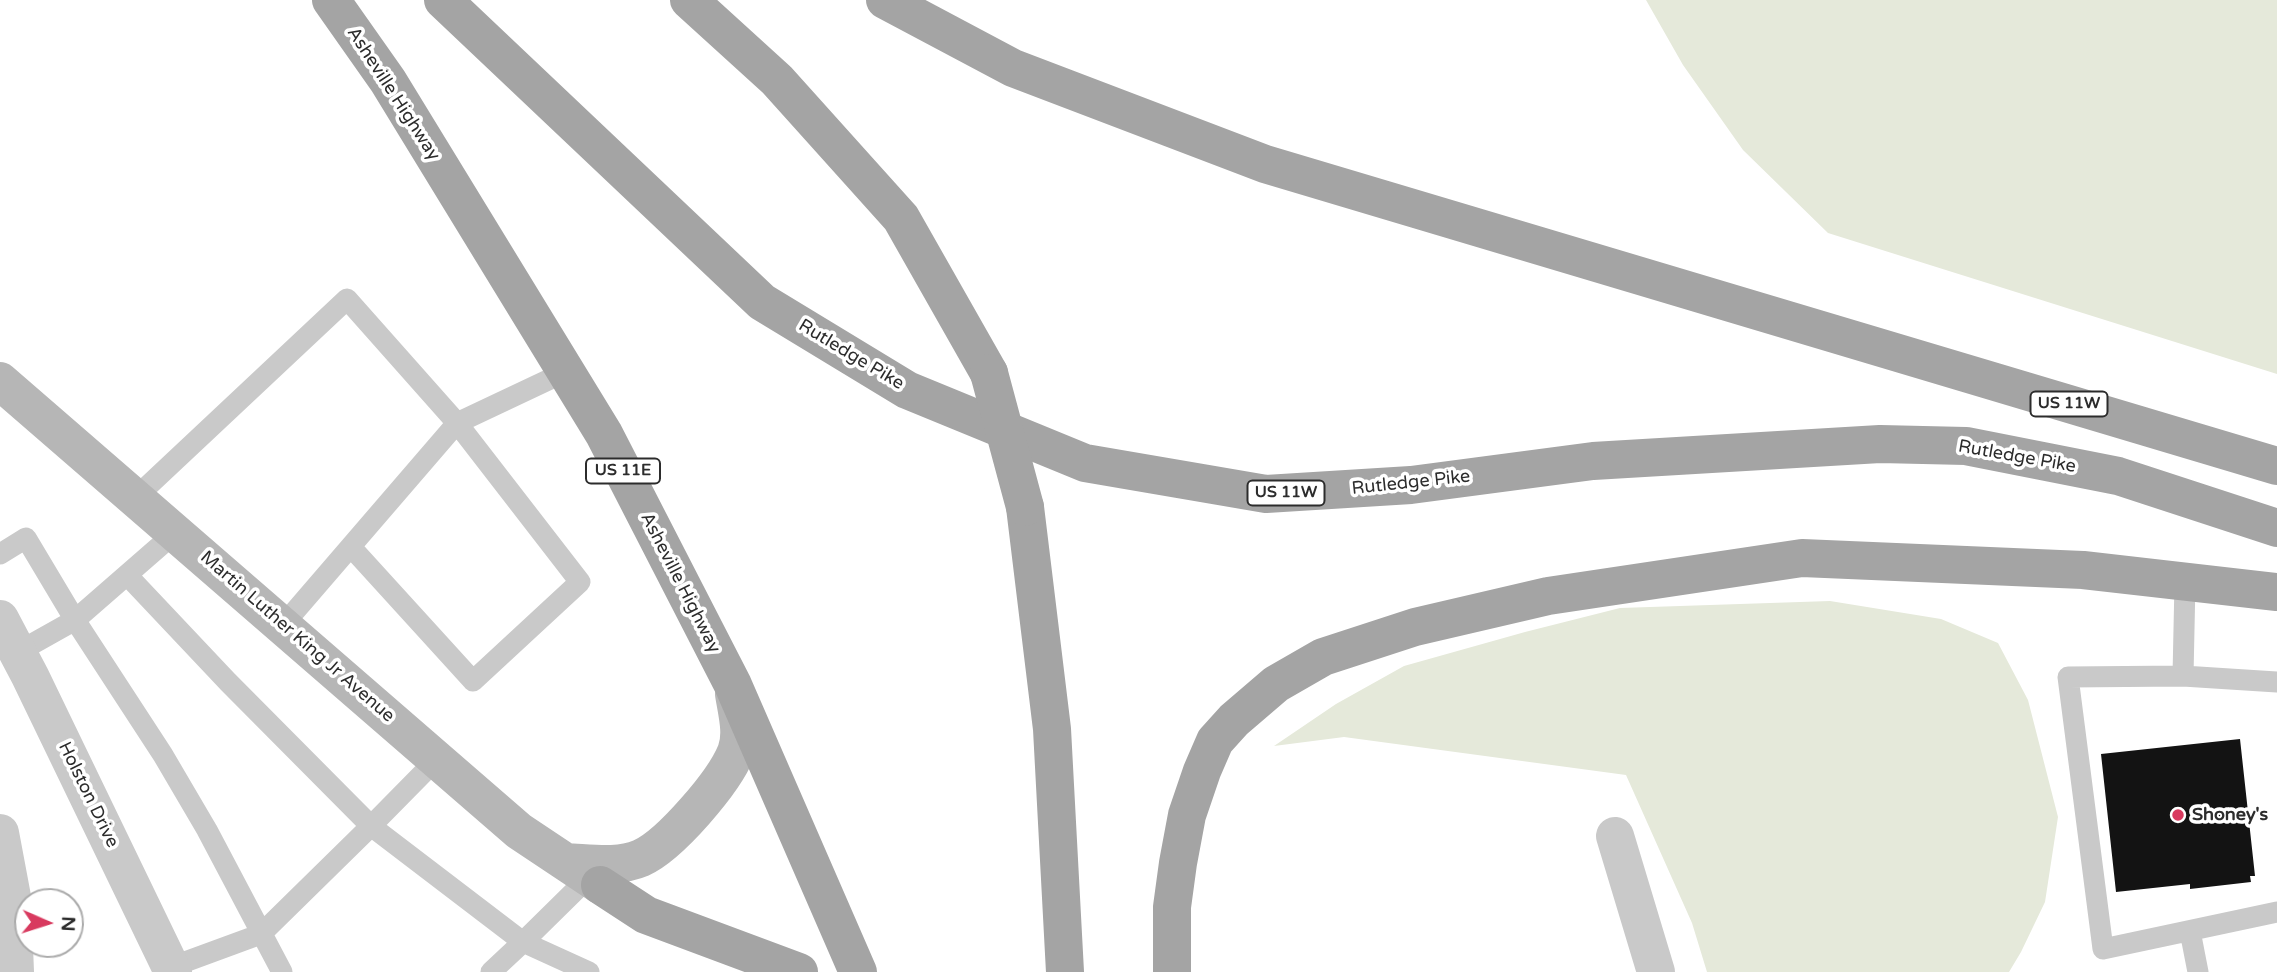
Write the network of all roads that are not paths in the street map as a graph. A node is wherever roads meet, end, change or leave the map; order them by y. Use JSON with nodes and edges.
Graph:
{"nodes":[{"id":1,"x":331,"y":0,"type":"edge"},
{"id":2,"x":443,"y":0,"type":"edge"},
{"id":3,"x":689,"y":0,"type":"edge"},
{"id":4,"x":885,"y":0,"type":"edge"},
{"id":5,"x":565,"y":372,"type":"junction"},
{"id":6,"x":0,"y":381,"type":"edge"},
{"id":7,"x":457,"y":423,"type":"junction"},
{"id":8,"x":2277,"y":466,"type":"edge"},
{"id":9,"x":135,"y":498,"type":"junction"},
{"id":10,"x":2277,"y":528,"type":"edge"},
{"id":11,"x":176,"y":532,"type":"junction"},
{"id":12,"x":351,"y":547,"type":"junction"},
{"id":13,"x":0,"y":554,"type":"edge"},
{"id":14,"x":127,"y":575,"type":"junction"},
{"id":15,"x":2185,"y":582,"type":"junction"},
{"id":16,"x":2277,"y":592,"type":"edge"},
{"id":17,"x":0,"y":619,"type":"edge"},
{"id":18,"x":75,"y":620,"type":"junction"},
{"id":19,"x":283,"y":625,"type":"junction"},
{"id":20,"x":16,"y":673,"type":"edge"},
{"id":21,"x":2183,"y":676,"type":"junction"},
{"id":22,"x":733,"y":685,"type":"junction"},
{"id":23,"x":2276,"y":688,"type":"edge"},
{"id":24,"x":437,"y":759,"type":"junction"},
{"id":25,"x":371,"y":826,"type":"junction"},
{"id":26,"x":0,"y":833,"type":"edge"},
{"id":27,"x":1615,"y":836,"type":"dead end"},
{"id":28,"x":585,"y":875,"type":"junction"},
{"id":29,"x":2277,"y":912,"type":"edge"},
{"id":30,"x":2190,"y":931,"type":"junction"},
{"id":31,"x":261,"y":934,"type":"junction"},
{"id":32,"x":523,"y":942,"type":"junction"},
{"id":33,"x":172,"y":969,"type":"edge"},
{"id":34,"x":15,"y":972,"type":"edge"},
{"id":35,"x":282,"y":972,"type":"edge"},
{"id":36,"x":491,"y":972,"type":"edge"},
{"id":37,"x":589,"y":972,"type":"edge"},
{"id":38,"x":799,"y":972,"type":"edge"},
{"id":39,"x":858,"y":972,"type":"edge"},
{"id":40,"x":1065,"y":972,"type":"edge"},
{"id":41,"x":1172,"y":972,"type":"edge"},
{"id":42,"x":1656,"y":972,"type":"edge"},
{"id":43,"x":2198,"y":972,"type":"edge"}],
"edges":[{"from":1,"to":5,"type":"main road","name":"Asheville Highway","number":"US 11E"},
{"from":2,"to":10,"type":"main road","name":"Rutledge Pike","number":"US 11W"},
{"from":3,"to":40,"type":"main road","bridge":true},
{"from":4,"to":8,"type":"main road","number":"US 11W"},
{"from":5,"to":7,"type":"lane"},
{"from":5,"to":22,"type":"main road","name":"Asheville Highway","number":"US 11E"},
{"from":6,"to":9,"type":"main road","name":"Martin Luther King Jr Avenue"},
{"from":7,"to":9,"type":"lane"},
{"from":7,"to":12,"type":"lane"},
{"from":7,"to":12,"type":"lane"},
{"from":9,"to":11,"type":"main road","name":"Martin Luther King Jr Avenue"},
{"from":11,"to":14,"type":"lane"},
{"from":11,"to":19,"type":"main road","name":"Martin Luther King Jr Avenue"},
{"from":12,"to":19,"type":"lane"},
{"from":13,"to":18,"type":"lane"},
{"from":14,"to":18,"type":"lane"},
{"from":14,"to":25,"type":"lane"},
{"from":15,"to":16,"type":"main road"},
{"from":15,"to":21,"type":"lane"},
{"from":15,"to":41,"type":"main road"},
{"from":17,"to":20,"type":"street","name":"Holston Drive"},
{"from":18,"to":20,"type":"lane"},
{"from":18,"to":31,"type":"lane"},
{"from":19,"to":24,"type":"main road","name":"Martin Luther King Jr Avenue"},
{"from":20,"to":33,"type":"street","name":"Holston Drive"},
{"from":21,"to":23,"type":"lane"},
{"from":21,"to":30,"type":"lane"},
{"from":22,"to":28,"type":"main road"},
{"from":22,"to":39,"type":"main road","name":"Asheville Highway","number":"US 11E"},
{"from":24,"to":25,"type":"lane"},
{"from":24,"to":28,"type":"main road","name":"Martin Luther King Jr Avenue"},
{"from":25,"to":31,"type":"lane"},
{"from":25,"to":32,"type":"lane"},
{"from":26,"to":34,"type":"street"},
{"from":27,"to":42,"type":"street"},
{"from":28,"to":32,"type":"lane"},
{"from":28,"to":38,"type":"main road"},
{"from":29,"to":30,"type":"lane"},
{"from":30,"to":43,"type":"lane"},
{"from":31,"to":33,"type":"lane"},
{"from":31,"to":35,"type":"lane"},
{"from":32,"to":36,"type":"lane"},
{"from":32,"to":37,"type":"lane"}]}
